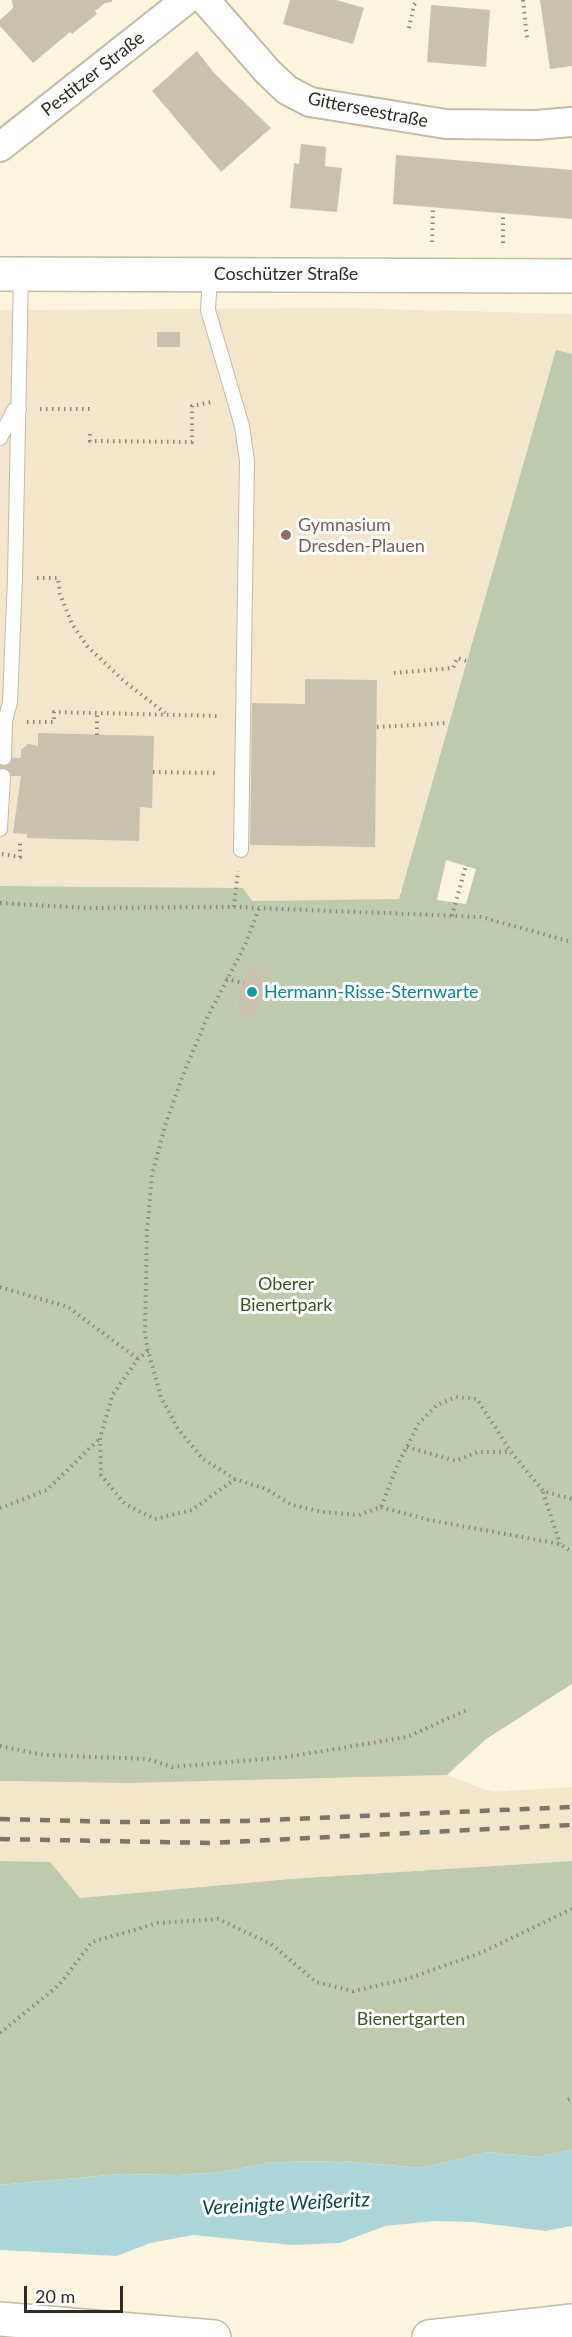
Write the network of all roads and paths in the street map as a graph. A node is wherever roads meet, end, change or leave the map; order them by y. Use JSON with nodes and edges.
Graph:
{"nodes":[{"id":1,"x":186,"y":0,"type":"edge"},
{"id":2,"x":205,"y":0,"type":"edge"},
{"id":3,"x":418,"y":0,"type":"edge"},
{"id":4,"x":523,"y":0,"type":"edge"},
{"id":5,"x":409,"y":28,"type":"dead end"},
{"id":6,"x":526,"y":38,"type":"dead end"},
{"id":7,"x":572,"y":122,"type":"edge"},
{"id":8,"x":0,"y":147,"type":"edge"},
{"id":9,"x":433,"y":208,"type":"dead end"},
{"id":10,"x":504,"y":214,"type":"dead end"},
{"id":11,"x":432,"y":242,"type":"dead end"},
{"id":12,"x":503,"y":243,"type":"dead end"},
{"id":13,"x":10,"y":274,"type":"edge"},
{"id":14,"x":210,"y":274,"type":"junction"},
{"id":15,"x":572,"y":276,"type":"edge"},
{"id":16,"x":208,"y":403,"type":"dead end"},
{"id":17,"x":19,"y":410,"type":"junction"},
{"id":18,"x":39,"y":410,"type":"dead end"},
{"id":19,"x":91,"y":410,"type":"dead end"},
{"id":20,"x":90,"y":434,"type":"dead end"},
{"id":21,"x":138,"y":434,"type":"dead end"},
{"id":22,"x":0,"y":438,"type":"edge"},
{"id":23,"x":138,"y":441,"type":"junction"},
{"id":24,"x":44,"y":578,"type":"dead end"},
{"id":25,"x":470,"y":662,"type":"dead end"},
{"id":26,"x":394,"y":673,"type":"dead end"},
{"id":27,"x":97,"y":713,"type":"junction"},
{"id":28,"x":166,"y":714,"type":"junction"},
{"id":29,"x":222,"y":716,"type":"dead end"},
{"id":30,"x":5,"y":721,"type":"junction"},
{"id":31,"x":448,"y":723,"type":"dead end"},
{"id":32,"x":377,"y":727,"type":"dead end"},
{"id":33,"x":96,"y":735,"type":"dead end"},
{"id":34,"x":4,"y":758,"type":"dead end"},
{"id":35,"x":153,"y":772,"type":"dead end"},
{"id":36,"x":207,"y":772,"type":"dead end"},
{"id":37,"x":3,"y":776,"type":"dead end"},
{"id":38,"x":0,"y":829,"type":"edge"},
{"id":39,"x":241,"y":850,"type":"joint"},
{"id":40,"x":10,"y":855,"type":"dead end"},
{"id":41,"x":20,"y":857,"type":"dead end"},
{"id":42,"x":466,"y":865,"type":"dead end"},
{"id":43,"x":0,"y":903,"type":"edge"},
{"id":44,"x":234,"y":907,"type":"junction"},
{"id":45,"x":259,"y":909,"type":"junction"},
{"id":46,"x":452,"y":916,"type":"junction"},
{"id":47,"x":572,"y":942,"type":"edge"},
{"id":48,"x":226,"y":979,"type":"junction"},
{"id":49,"x":244,"y":983,"type":"dead end"},
{"id":50,"x":0,"y":1287,"type":"edge"},
{"id":51,"x":148,"y":1351,"type":"junction"},
{"id":52,"x":138,"y":1359,"type":"junction"},
{"id":53,"x":100,"y":1438,"type":"junction"},
{"id":54,"x":407,"y":1447,"type":"junction"},
{"id":55,"x":511,"y":1452,"type":"junction"},
{"id":56,"x":235,"y":1479,"type":"junction"},
{"id":57,"x":543,"y":1491,"type":"junction"},
{"id":58,"x":572,"y":1500,"type":"edge"},
{"id":59,"x":381,"y":1507,"type":"junction"},
{"id":60,"x":0,"y":1508,"type":"edge"},
{"id":61,"x":560,"y":1544,"type":"junction"},
{"id":62,"x":572,"y":1551,"type":"edge"},
{"id":63,"x":467,"y":1710,"type":"dead end"},
{"id":64,"x":0,"y":1746,"type":"edge"},
{"id":65,"x":572,"y":1909,"type":"edge"},
{"id":66,"x":0,"y":2033,"type":"edge"},
{"id":67,"x":0,"y":2319,"type":"edge"},
{"id":68,"x":572,"y":2321,"type":"edge"},
{"id":69,"x":214,"y":2337,"type":"edge"},
{"id":70,"x":429,"y":2337,"type":"edge"}],
"edges":[{"from":1,"to":8,"type":"street","name":"Pestitzer Straße"},
{"from":2,"to":7,"type":"street","name":"Gitterseestraße"},
{"from":3,"to":5,"type":"path"},
{"from":4,"to":6,"type":"path"},
{"from":9,"to":11,"type":"path"},
{"from":10,"to":12,"type":"path"},
{"from":13,"to":14,"type":"street","name":"Coschützer Straße"},
{"from":13,"to":17,"type":"lane"},
{"from":14,"to":15,"type":"street","name":"Coschützer Straße"},
{"from":14,"to":39,"type":"lane"},
{"from":16,"to":23,"type":"path"},
{"from":17,"to":22,"type":"lane"},
{"from":17,"to":30,"type":"lane"},
{"from":18,"to":19,"type":"path"},
{"from":20,"to":23,"type":"path"},
{"from":21,"to":23,"type":"path"},
{"from":24,"to":28,"type":"path"},
{"from":25,"to":26,"type":"path"},
{"from":27,"to":28,"type":"path"},
{"from":27,"to":30,"type":"path"},
{"from":27,"to":33,"type":"path"},
{"from":28,"to":29,"type":"path"},
{"from":30,"to":34,"type":"lane"},
{"from":31,"to":32,"type":"path"},
{"from":35,"to":36,"type":"path"},
{"from":37,"to":38,"type":"lane"},
{"from":39,"to":44,"type":"path"},
{"from":40,"to":41,"type":"path"},
{"from":42,"to":46,"type":"path"},
{"from":43,"to":44,"type":"path"},
{"from":44,"to":45,"type":"path"},
{"from":45,"to":46,"type":"path"},
{"from":45,"to":48,"type":"path"},
{"from":46,"to":47,"type":"path"},
{"from":48,"to":49,"type":"path"},
{"from":48,"to":51,"type":"path"},
{"from":50,"to":52,"type":"path"},
{"from":51,"to":52,"type":"path"},
{"from":51,"to":56,"type":"path"},
{"from":52,"to":53,"type":"path"},
{"from":53,"to":56,"type":"path"},
{"from":53,"to":60,"type":"path"},
{"from":54,"to":55,"type":"path"},
{"from":54,"to":55,"type":"path"},
{"from":54,"to":59,"type":"path"},
{"from":55,"to":57,"type":"path"},
{"from":56,"to":59,"type":"path"},
{"from":57,"to":58,"type":"path"},
{"from":57,"to":61,"type":"path"},
{"from":59,"to":61,"type":"path"},
{"from":61,"to":62,"type":"path"},
{"from":63,"to":64,"type":"path"},
{"from":65,"to":66,"type":"path"},
{"from":67,"to":69,"type":"street"},
{"from":68,"to":70,"type":"street"}]}
